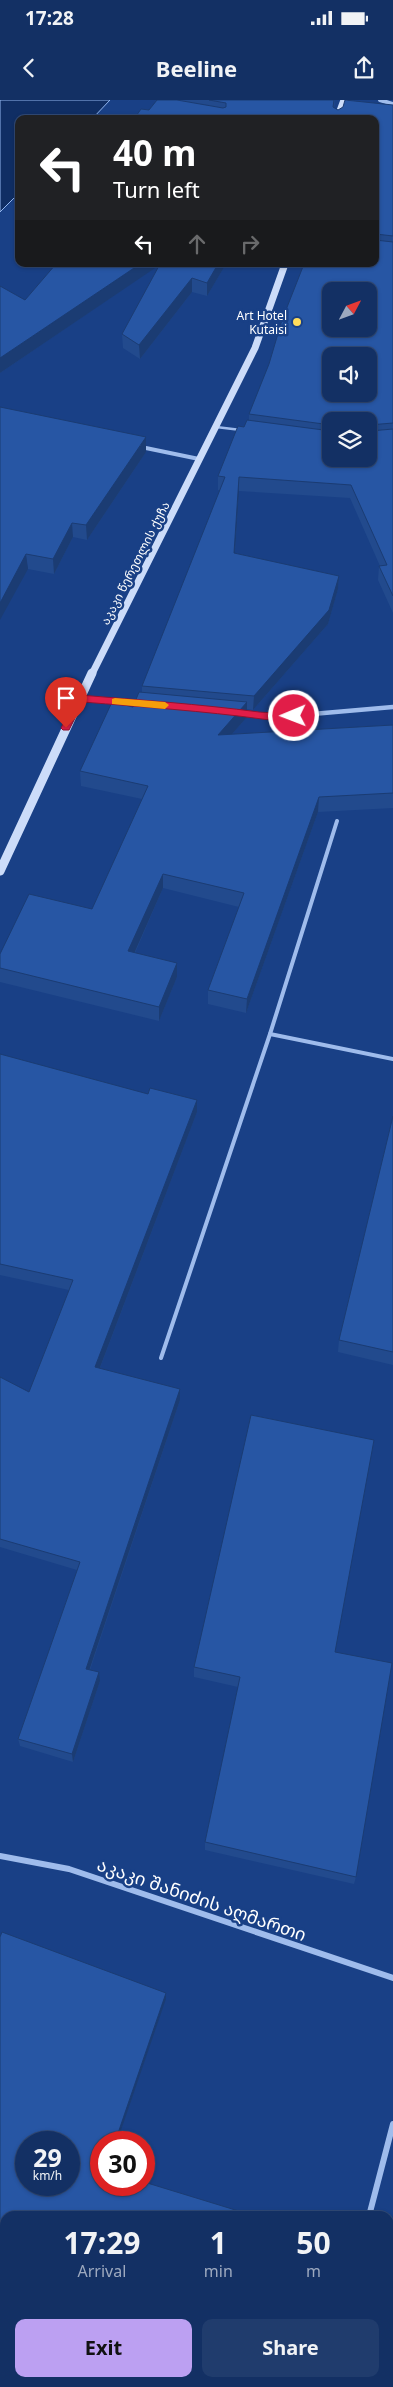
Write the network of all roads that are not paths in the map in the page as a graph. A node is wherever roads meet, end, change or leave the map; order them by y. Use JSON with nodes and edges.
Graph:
{"nodes":[{"id":1,"x":344,"y":100,"type":"edge"},
{"id":2,"x":380,"y":100,"type":"edge"},
{"id":3,"x":393,"y":104,"type":"edge"},
{"id":4,"x":339,"y":115,"type":"edge"},
{"id":5,"x":284,"y":267,"type":"edge"},
{"id":6,"x":216,"y":427,"type":"junction"},
{"id":7,"x":248,"y":431,"type":"edge"},
{"id":8,"x":133,"y":445,"type":"edge"},
{"id":9,"x":199,"y":459,"type":"junction"},
{"id":10,"x":80,"y":699,"type":"junction"},
{"id":11,"x":145,"y":704,"type":"edge"},
{"id":12,"x":393,"y":707,"type":"edge"},
{"id":13,"x":240,"y":713,"type":"edge"},
{"id":14,"x":337,"y":821,"type":"dead end"},
{"id":15,"x":0,"y":871,"type":"edge"},
{"id":16,"x":270,"y":1034,"type":"junction"},
{"id":17,"x":393,"y":1059,"type":"edge"},
{"id":18,"x":161,"y":1358,"type":"dead end"},
{"id":19,"x":0,"y":1856,"type":"edge"},
{"id":20,"x":393,"y":1978,"type":"edge"},
{"id":21,"x":393,"y":2124,"type":"edge"},
{"id":22,"x":370,"y":2211,"type":"edge"}],
"edges":[{"from":1,"to":4,"type":"main road"},
{"from":2,"to":3,"type":"street"},
{"from":5,"to":6,"type":"main road","name":"აკაკი წერეთლის ქუჩა"},
{"from":6,"to":7,"type":"lane"},
{"from":6,"to":9,"type":"main road","name":"აკაკი წერეთლის ქუჩა"},
{"from":8,"to":9,"type":"street"},
{"from":9,"to":10,"type":"main road","name":"აკაკი წერეთლის ქუჩა"},
{"from":10,"to":11,"type":"street"},
{"from":10,"to":15,"type":"main road","name":"აკაკი წერეთლის ქუჩა"},
{"from":12,"to":13,"type":"street"},
{"from":14,"to":16,"type":"lane"},
{"from":16,"to":17,"type":"lane"},
{"from":16,"to":18,"type":"lane"},
{"from":19,"to":20,"type":"street","name":"აკაკი შანიძის აღმართი"},
{"from":21,"to":22,"type":"street"}]}
